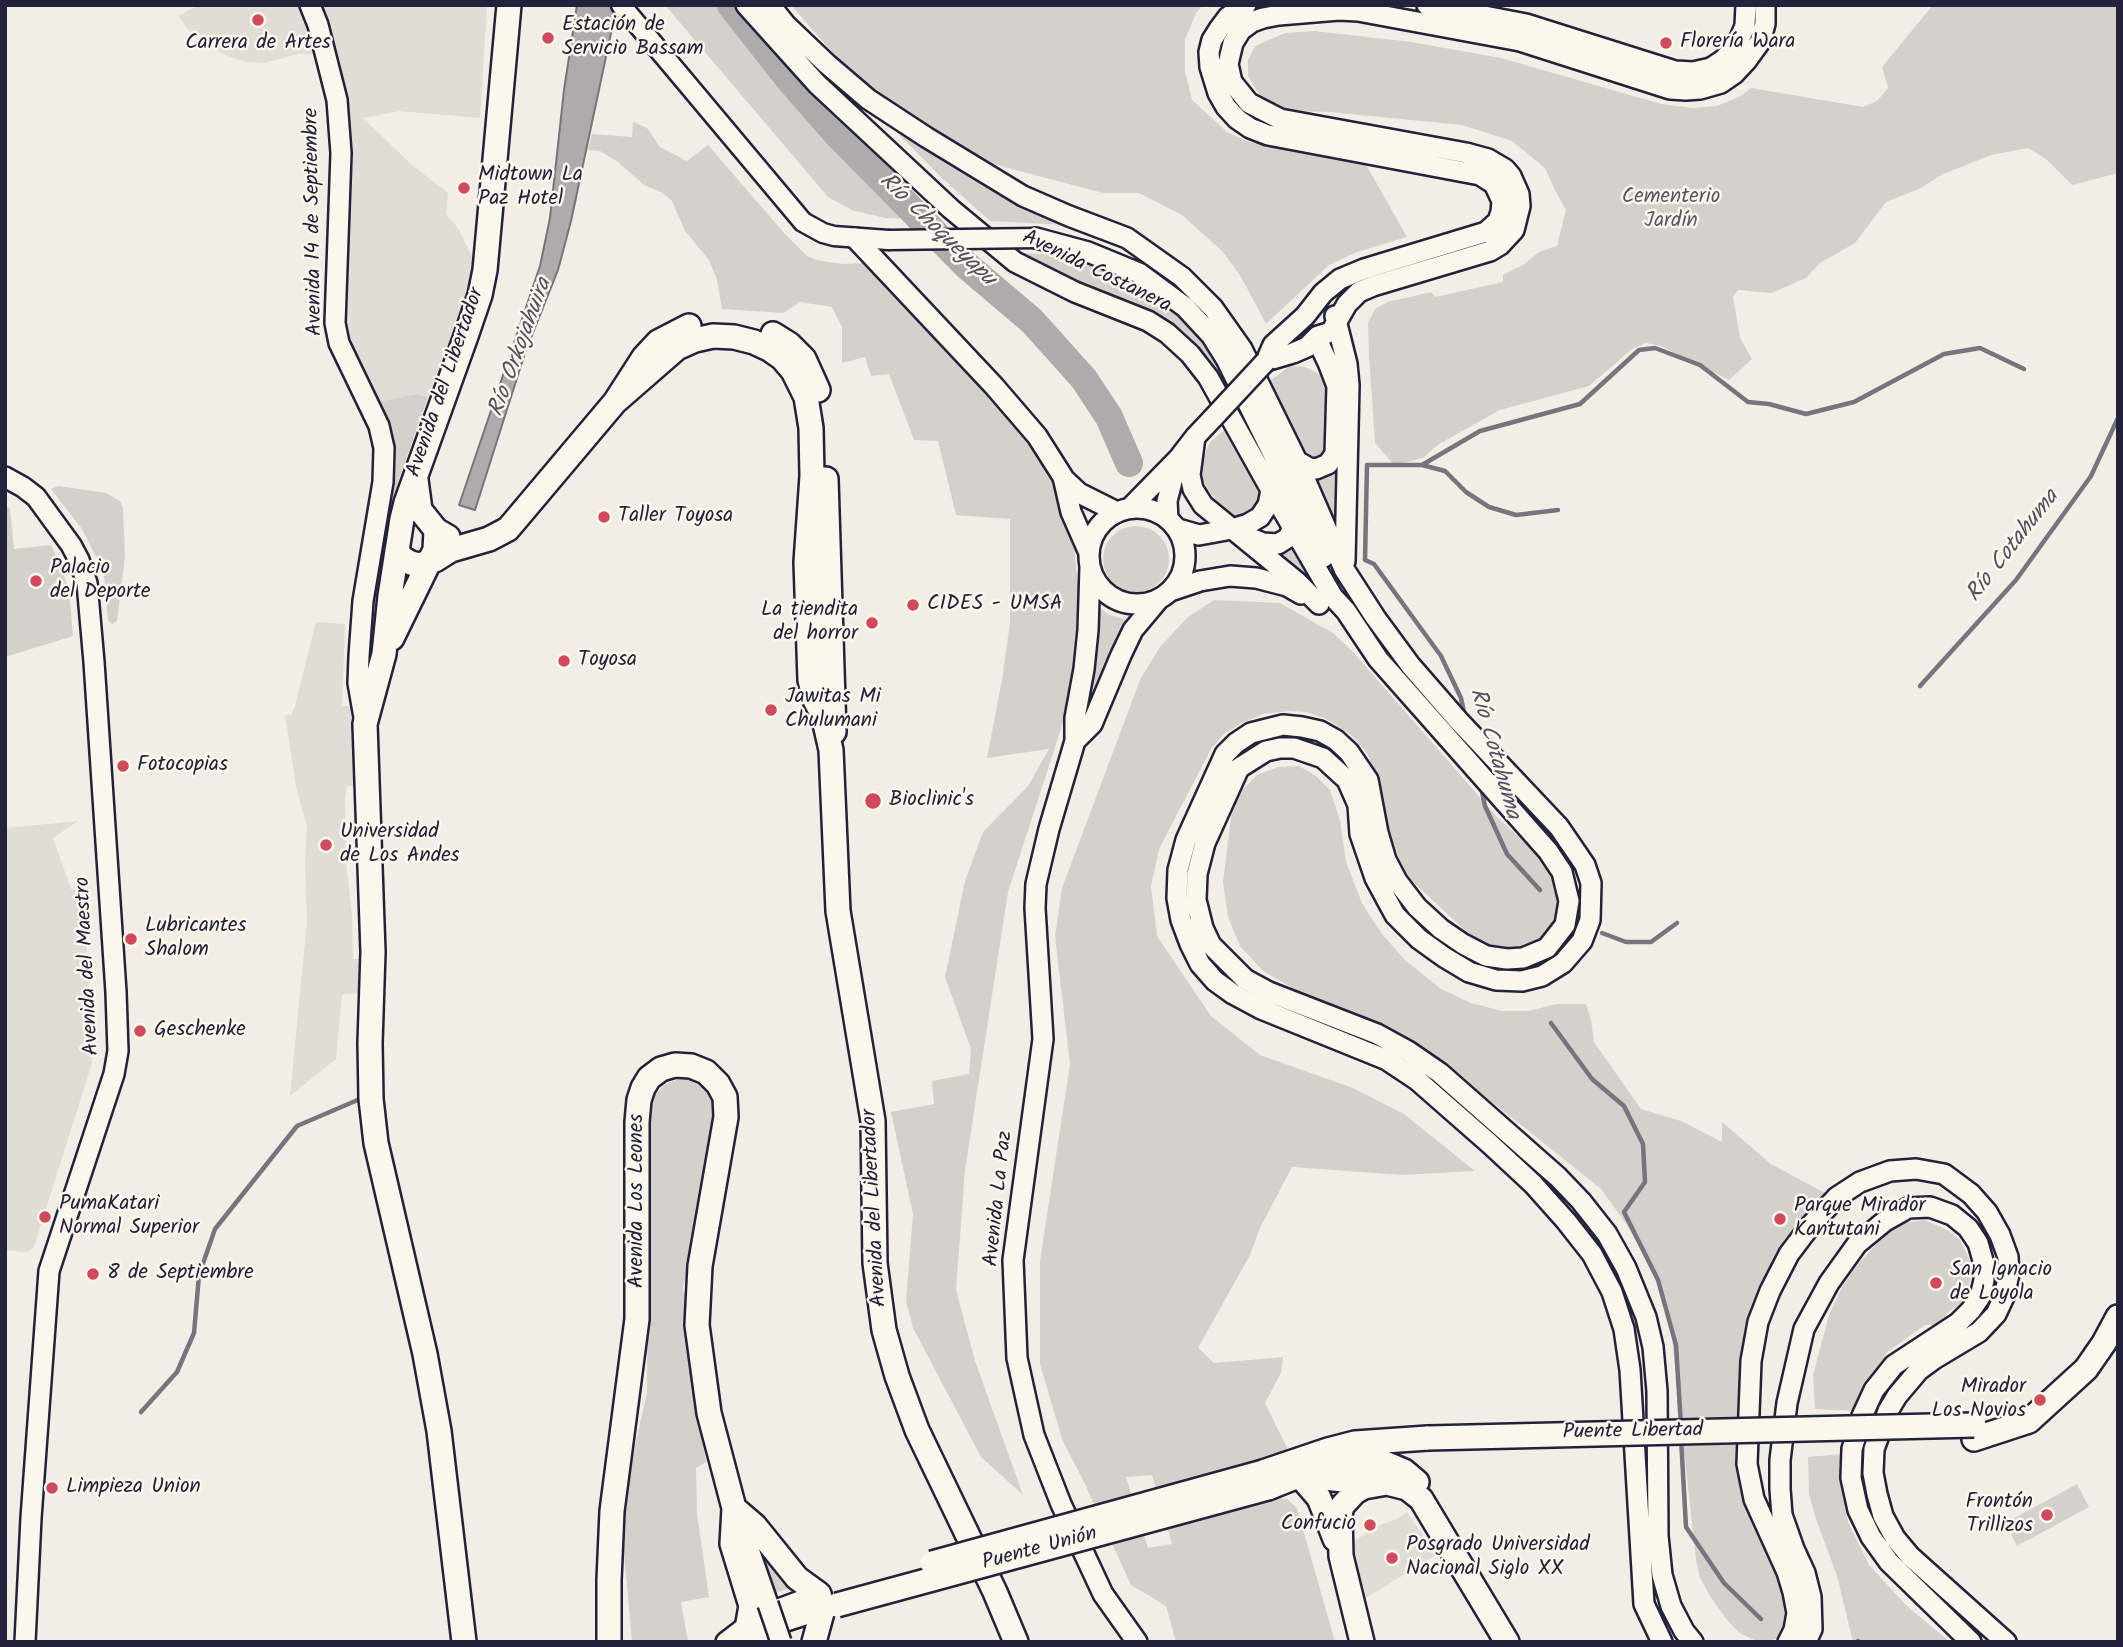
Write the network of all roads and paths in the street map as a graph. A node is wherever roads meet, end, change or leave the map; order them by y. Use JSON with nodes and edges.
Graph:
{"nodes":[{"id":1,"x":310,"y":5,"type":"edge"},
{"id":2,"x":509,"y":5,"type":"edge"},
{"id":3,"x":746,"y":5,"type":"edge"},
{"id":4,"x":770,"y":5,"type":"edge"},
{"id":5,"x":1245,"y":5,"type":"edge"},
{"id":6,"x":1427,"y":5,"type":"edge"},
{"id":7,"x":1746,"y":5,"type":"edge"},
{"id":8,"x":1765,"y":5,"type":"edge"},
{"id":9,"x":1358,"y":8,"type":"edge"},
{"id":10,"x":626,"y":11,"type":"edge"},
{"id":11,"x":1523,"y":32,"type":"junction"},
{"id":12,"x":1219,"y":53,"type":"junction"},
{"id":13,"x":1739,"y":55,"type":"junction"},
{"id":14,"x":855,"y":238,"type":"junction"},
{"id":15,"x":1036,"y":238,"type":"junction"},
{"id":16,"x":1151,"y":253,"type":"junction"},
{"id":17,"x":1374,"y":276,"type":"junction"},
{"id":18,"x":1309,"y":311,"type":"junction"},
{"id":19,"x":1336,"y":320,"type":"junction"},
{"id":20,"x":1318,"y":336,"type":"junction"},
{"id":21,"x":1293,"y":353,"type":"junction"},
{"id":22,"x":1266,"y":361,"type":"junction"},
{"id":23,"x":1329,"y":365,"type":"junction"},
{"id":24,"x":1195,"y":437,"type":"junction"},
{"id":25,"x":1178,"y":459,"type":"junction"},
{"id":26,"x":1297,"y":461,"type":"junction"},
{"id":27,"x":415,"y":473,"type":"junction"},
{"id":28,"x":5,"y":477,"type":"edge"},
{"id":29,"x":1063,"y":477,"type":"junction"},
{"id":30,"x":1271,"y":490,"type":"junction"},
{"id":31,"x":1297,"y":506,"type":"junction"},
{"id":32,"x":1124,"y":510,"type":"junction"},
{"id":33,"x":1173,"y":524,"type":"junction"},
{"id":34,"x":1293,"y":527,"type":"junction"},
{"id":35,"x":436,"y":530,"type":"junction"},
{"id":36,"x":1232,"y":530,"type":"junction"},
{"id":37,"x":472,"y":544,"type":"junction"},
{"id":38,"x":397,"y":550,"type":"junction"},
{"id":39,"x":1089,"y":560,"type":"junction"},
{"id":40,"x":428,"y":563,"type":"junction"},
{"id":41,"x":1345,"y":569,"type":"junction"},
{"id":42,"x":1165,"y":595,"type":"junction"},
{"id":43,"x":1319,"y":604,"type":"junction"},
{"id":44,"x":1346,"y":611,"type":"junction"},
{"id":45,"x":1358,"y":629,"type":"junction"},
{"id":46,"x":384,"y":654,"type":"junction"},
{"id":47,"x":365,"y":724,"type":"junction"},
{"id":48,"x":1075,"y":741,"type":"junction"},
{"id":49,"x":2118,"y":1317,"type":"edge"},
{"id":50,"x":1428,"y":1446,"type":"junction"},
{"id":51,"x":1332,"y":1463,"type":"junction"},
{"id":52,"x":1298,"y":1468,"type":"junction"},
{"id":53,"x":1376,"y":1483,"type":"junction"},
{"id":54,"x":1419,"y":1491,"type":"junction"},
{"id":55,"x":734,"y":1508,"type":"junction"},
{"id":56,"x":1341,"y":1556,"type":"junction"},
{"id":57,"x":828,"y":1599,"type":"junction"},
{"id":58,"x":741,"y":1634,"type":"edge"},
{"id":59,"x":25,"y":1642,"type":"edge"},
{"id":60,"x":464,"y":1642,"type":"edge"},
{"id":61,"x":609,"y":1642,"type":"edge"},
{"id":62,"x":781,"y":1642,"type":"edge"},
{"id":63,"x":814,"y":1642,"type":"edge"},
{"id":64,"x":1016,"y":1642,"type":"edge"},
{"id":65,"x":1137,"y":1642,"type":"edge"},
{"id":66,"x":1362,"y":1642,"type":"edge"},
{"id":67,"x":1507,"y":1642,"type":"edge"},
{"id":68,"x":1662,"y":1642,"type":"edge"},
{"id":69,"x":1692,"y":1642,"type":"edge"},
{"id":70,"x":1787,"y":1642,"type":"edge"},
{"id":71,"x":1806,"y":1642,"type":"edge"},
{"id":72,"x":1971,"y":1642,"type":"edge"},
{"id":73,"x":2007,"y":1642,"type":"edge"}],
"edges":[{"from":1,"to":47,"type":"main road","name":"Avenida 14 de Septiembre"},
{"from":2,"to":27,"type":"main road","name":"Avenida del Libertador"},
{"from":3,"to":30,"type":"main road","name":"Avenida Costanera"},
{"from":4,"to":16,"type":"main road","name":"Avenida Costanera"},
{"from":5,"to":12,"type":"main road"},
{"from":6,"to":11,"type":"main road"},
{"from":7,"to":13,"type":"main road"},
{"from":8,"to":13,"type":"main road"},
{"from":9,"to":11,"type":"main road"},
{"from":9,"to":12,"type":"main road"},
{"from":10,"to":14,"type":"street"},
{"from":11,"to":13,"type":"main road"},
{"from":12,"to":17,"type":"main road"},
{"from":14,"to":15,"type":"street","bridge":true},
{"from":14,"to":29,"type":"main road"},
{"from":15,"to":16,"type":"main road"},
{"from":15,"to":31,"type":"main road"},
{"from":16,"to":26,"type":"main road","name":"Avenida Costanera"},
{"from":17,"to":18,"type":"main road"},
{"from":17,"to":19,"type":"main road"},
{"from":18,"to":19,"type":"main road"},
{"from":18,"to":20,"type":"main road"},
{"from":18,"to":22,"type":"main road"},
{"from":19,"to":20,"type":"main road"},
{"from":19,"to":41,"type":"main road"},
{"from":20,"to":21,"type":"main road"},
{"from":20,"to":23,"type":"main road"},
{"from":21,"to":22,"type":"main road"},
{"from":21,"to":23,"type":"main road"},
{"from":22,"to":24,"type":"main road","bridge":true},
{"from":23,"to":26,"type":"main road"},
{"from":24,"to":25,"type":"main road"},
{"from":24,"to":36,"type":"main road"},
{"from":25,"to":32,"type":"main road"},
{"from":25,"to":33,"type":"main road"},
{"from":26,"to":41,"type":"main road","name":"Avenida Costanera"},
{"from":27,"to":35,"type":"main road"},
{"from":27,"to":38,"type":"main road","name":"Avenida del Libertador"},
{"from":28,"to":59,"type":"main road","name":"Avenida del Maestro"},
{"from":29,"to":32,"type":"main road"},
{"from":29,"to":39,"type":"main road"},
{"from":30,"to":34,"type":"main road","name":"Avenida Costanera"},
{"from":30,"to":36,"type":"main road"},
{"from":31,"to":34,"type":"main road"},
{"from":31,"to":44,"type":"main road"},
{"from":32,"to":33,"type":"main road"},
{"from":32,"to":39,"type":"main road"},
{"from":33,"to":36,"type":"main road"},
{"from":33,"to":42,"type":"main road"},
{"from":34,"to":36,"type":"main road"},
{"from":34,"to":44,"type":"main road","name":"Avenida Costanera"},
{"from":35,"to":37,"type":"main road"},
{"from":35,"to":40,"type":"main road"},
{"from":36,"to":43,"type":"main road"},
{"from":37,"to":40,"type":"main road","name":"Avenida del Libertador"},
{"from":37,"to":64,"type":"main road","name":"Avenida del Libertador"},
{"from":38,"to":40,"type":"main road"},
{"from":38,"to":46,"type":"main road"},
{"from":39,"to":42,"type":"main road"},
{"from":39,"to":48,"type":"main road","name":"Avenida La Paz"},
{"from":40,"to":46,"type":"main road"},
{"from":41,"to":69,"type":"main road","name":"Avenida Costanera"},
{"from":42,"to":43,"type":"main road"},
{"from":42,"to":48,"type":"main road","name":"Avenida La Paz"},
{"from":43,"to":45,"type":"main road"},
{"from":44,"to":45,"type":"main road","name":"Avenida Costanera"},
{"from":45,"to":68,"type":"main road","name":"Avenida Costanera"},
{"from":46,"to":47,"type":"main road"},
{"from":47,"to":60,"type":"main road"},
{"from":48,"to":65,"type":"main road","name":"Avenida La Paz"},
{"from":49,"to":50,"type":"main road","name":"Puente Libertad"},
{"from":50,"to":51,"type":"main road","name":"Puente Libertad"},
{"from":50,"to":52,"type":"main road","name":"Puente Libertad"},
{"from":50,"to":54,"type":"main road"},
{"from":51,"to":52,"type":"main road","name":"Puente Unión"},
{"from":51,"to":54,"type":"main road"},
{"from":52,"to":53,"type":"main road"},
{"from":52,"to":56,"type":"main road"},
{"from":52,"to":57,"type":"main road","name":"Puente Unión","bridge":true},
{"from":53,"to":54,"type":"main road"},
{"from":53,"to":56,"type":"main road"},
{"from":54,"to":67,"type":"main road"},
{"from":55,"to":57,"type":"main road"},
{"from":55,"to":58,"type":"main road"},
{"from":55,"to":61,"type":"main road","name":"Avenida Los Leones"},
{"from":55,"to":62,"type":"main road","name":"Avenida Los Leones","bridge":true},
{"from":56,"to":66,"type":"main road"},
{"from":57,"to":58,"type":"main road","name":"Puente Unión"},
{"from":57,"to":63,"type":"main road"},
{"from":70,"to":73,"type":"main road"},
{"from":71,"to":72,"type":"main road"}]}
